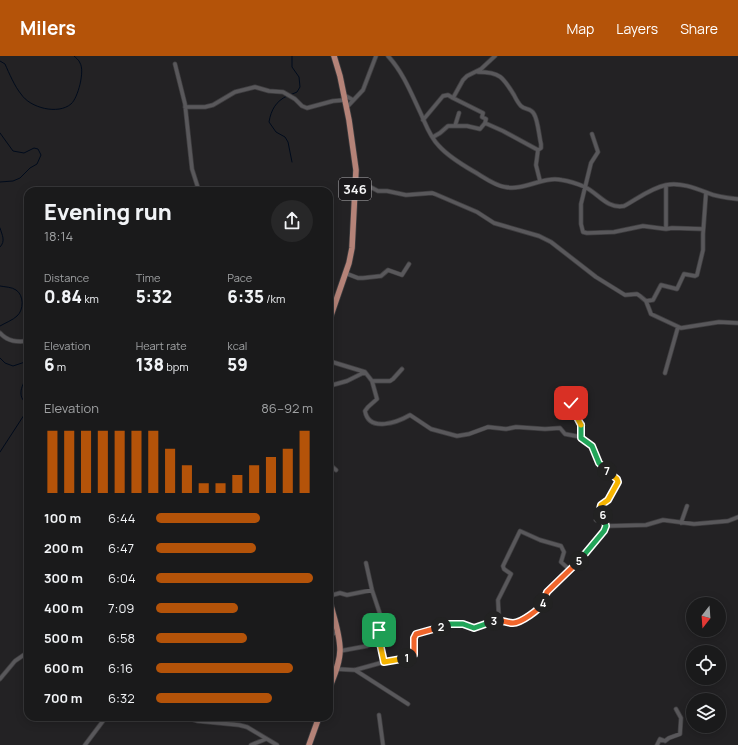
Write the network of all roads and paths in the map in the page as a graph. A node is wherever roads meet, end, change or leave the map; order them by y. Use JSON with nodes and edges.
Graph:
{"nodes":[{"id":1,"x":334,"y":56,"type":"edge"},
{"id":2,"x":376,"y":56,"type":"edge"},
{"id":3,"x":388,"y":56,"type":"edge"},
{"id":4,"x":495,"y":56,"type":"edge"},
{"id":5,"x":175,"y":64,"type":"dead end"},
{"id":6,"x":478,"y":72,"type":"junction"},
{"id":7,"x":345,"y":97,"type":"junction"},
{"id":8,"x":453,"y":98,"type":"junction"},
{"id":9,"x":353,"y":100,"type":"junction"},
{"id":10,"x":185,"y":107,"type":"junction"},
{"id":11,"x":347,"y":107,"type":"junction"},
{"id":12,"x":459,"y":113,"type":"dead end"},
{"id":13,"x":423,"y":120,"type":"junction"},
{"id":14,"x":485,"y":123,"type":"junction"},
{"id":15,"x":455,"y":126,"type":"junction"},
{"id":16,"x":592,"y":134,"type":"dead end"},
{"id":17,"x":432,"y":137,"type":"junction"},
{"id":18,"x":538,"y":150,"type":"junction"},
{"id":19,"x":355,"y":179,"type":"junction"},
{"id":20,"x":540,"y":181,"type":"junction"},
{"id":21,"x":666,"y":185,"type":"junction"},
{"id":22,"x":198,"y":187,"type":"edge"},
{"id":23,"x":586,"y":187,"type":"junction"},
{"id":24,"x":706,"y":193,"type":"junction"},
{"id":25,"x":738,"y":199,"type":"edge"},
{"id":26,"x":666,"y":229,"type":"junction"},
{"id":27,"x":703,"y":229,"type":"junction"},
{"id":28,"x":409,"y":264,"type":"dead end"},
{"id":29,"x":345,"y":273,"type":"junction"},
{"id":30,"x":646,"y":301,"type":"junction"},
{"id":31,"x":333,"y":309,"type":"edge"},
{"id":32,"x":738,"y":323,"type":"edge"},
{"id":33,"x":678,"y":328,"type":"junction"},
{"id":34,"x":0,"y":333,"type":"edge"},
{"id":35,"x":24,"y":341,"type":"edge"},
{"id":36,"x":333,"y":362,"type":"edge"},
{"id":37,"x":402,"y":369,"type":"dead end"},
{"id":38,"x":365,"y":372,"type":"junction"},
{"id":39,"x":665,"y":373,"type":"dead end"},
{"id":40,"x":372,"y":381,"type":"junction"},
{"id":41,"x":333,"y":385,"type":"edge"},
{"id":42,"x":581,"y":397,"type":"dead end"},
{"id":43,"x":581,"y":438,"type":"junction"},
{"id":44,"x":333,"y":467,"type":"edge"},
{"id":45,"x":336,"y":470,"type":"dead end"},
{"id":46,"x":687,"y":506,"type":"dead end"},
{"id":47,"x":602,"y":514,"type":"junction"},
{"id":48,"x":738,"y":517,"type":"edge"},
{"id":49,"x":596,"y":520,"type":"dead end"},
{"id":50,"x":682,"y":523,"type":"junction"},
{"id":51,"x":606,"y":526,"type":"junction"},
{"id":52,"x":366,"y":563,"type":"dead end"},
{"id":53,"x":570,"y":570,"type":"junction"},
{"id":54,"x":372,"y":590,"type":"junction"},
{"id":55,"x":333,"y":597,"type":"edge"},
{"id":56,"x":333,"y":616,"type":"edge"},
{"id":57,"x":499,"y":619,"type":"junction"},
{"id":58,"x":337,"y":633,"type":"junction"},
{"id":59,"x":333,"y":634,"type":"edge"},
{"id":60,"x":379,"y":640,"type":"junction"},
{"id":61,"x":340,"y":651,"type":"junction"},
{"id":62,"x":24,"y":655,"type":"edge"},
{"id":63,"x":384,"y":662,"type":"junction"},
{"id":64,"x":336,"y":669,"type":"junction"},
{"id":65,"x":355,"y":670,"type":"junction"},
{"id":66,"x":0,"y":678,"type":"edge"},
{"id":67,"x":333,"y":678,"type":"edge"},
{"id":68,"x":408,"y":704,"type":"dead end"},
{"id":69,"x":676,"y":709,"type":"dead end"},
{"id":70,"x":379,"y":715,"type":"dead end"},
{"id":71,"x":103,"y":721,"type":"edge"},
{"id":72,"x":195,"y":721,"type":"edge"},
{"id":73,"x":318,"y":721,"type":"edge"},
{"id":74,"x":266,"y":739,"type":"junction"},
{"id":75,"x":85,"y":745,"type":"edge"},
{"id":76,"x":251,"y":745,"type":"edge"},
{"id":77,"x":277,"y":745,"type":"edge"},
{"id":78,"x":309,"y":745,"type":"edge"},
{"id":79,"x":383,"y":745,"type":"edge"},
{"id":80,"x":657,"y":745,"type":"edge"}],
"edges":[{"from":1,"to":7,"type":"main road","number":"346"},
{"from":2,"to":9,"type":"street"},
{"from":3,"to":13,"type":"street"},
{"from":4,"to":6,"type":"street"},
{"from":5,"to":10,"type":"street"},
{"from":6,"to":8,"type":"street"},
{"from":6,"to":18,"type":"street"},
{"from":7,"to":9,"type":"street"},
{"from":7,"to":10,"type":"street"},
{"from":7,"to":11,"type":"main road","number":"346"},
{"from":8,"to":13,"type":"street"},
{"from":8,"to":14,"type":"street"},
{"from":9,"to":11,"type":"street"},
{"from":10,"to":22,"type":"street"},
{"from":11,"to":19,"type":"main road","number":"346"},
{"from":12,"to":15,"type":"street"},
{"from":13,"to":17,"type":"street"},
{"from":14,"to":15,"type":"street"},
{"from":14,"to":18,"type":"street"},
{"from":15,"to":17,"type":"street"},
{"from":16,"to":23,"type":"street"},
{"from":17,"to":20,"type":"street"},
{"from":18,"to":20,"type":"street"},
{"from":19,"to":29,"type":"main road","number":"346"},
{"from":19,"to":30,"type":"street"},
{"from":20,"to":23,"type":"street"},
{"from":21,"to":23,"type":"street"},
{"from":21,"to":24,"type":"street"},
{"from":21,"to":26,"type":"street"},
{"from":23,"to":26,"type":"street"},
{"from":24,"to":25,"type":"street"},
{"from":24,"to":27,"type":"street"},
{"from":26,"to":27,"type":"street"},
{"from":27,"to":30,"type":"street"},
{"from":28,"to":29,"type":"street"},
{"from":29,"to":31,"type":"main road","number":"346"},
{"from":30,"to":33,"type":"street"},
{"from":32,"to":33,"type":"street"},
{"from":33,"to":39,"type":"street"},
{"from":34,"to":35,"type":"street"},
{"from":36,"to":38,"type":"street"},
{"from":37,"to":40,"type":"street"},
{"from":38,"to":40,"type":"street"},
{"from":38,"to":41,"type":"street"},
{"from":40,"to":43,"type":"street"},
{"from":42,"to":43,"type":"street"},
{"from":43,"to":47,"type":"street"},
{"from":44,"to":45,"type":"street"},
{"from":46,"to":50,"type":"street"},
{"from":47,"to":49,"type":"street"},
{"from":47,"to":51,"type":"street"},
{"from":48,"to":50,"type":"street"},
{"from":50,"to":51,"type":"street"},
{"from":51,"to":53,"type":"street"},
{"from":52,"to":54,"type":"street"},
{"from":53,"to":57,"type":"street"},
{"from":53,"to":57,"type":"street"},
{"from":54,"to":55,"type":"street"},
{"from":54,"to":60,"type":"street"},
{"from":56,"to":58,"type":"main road"},
{"from":57,"to":63,"type":"street"},
{"from":58,"to":59,"type":"street"},
{"from":58,"to":61,"type":"main road"},
{"from":60,"to":61,"type":"street"},
{"from":60,"to":63,"type":"street"},
{"from":61,"to":64,"type":"main road"},
{"from":62,"to":66,"type":"street"},
{"from":63,"to":65,"type":"street"},
{"from":64,"to":65,"type":"street"},
{"from":64,"to":67,"type":"main road"},
{"from":65,"to":68,"type":"street"},
{"from":69,"to":80,"type":"street"},
{"from":70,"to":79,"type":"street"},
{"from":71,"to":75,"type":"street"},
{"from":72,"to":74,"type":"street"},
{"from":73,"to":78,"type":"main road"},
{"from":74,"to":76,"type":"street"},
{"from":74,"to":77,"type":"street"}]}
